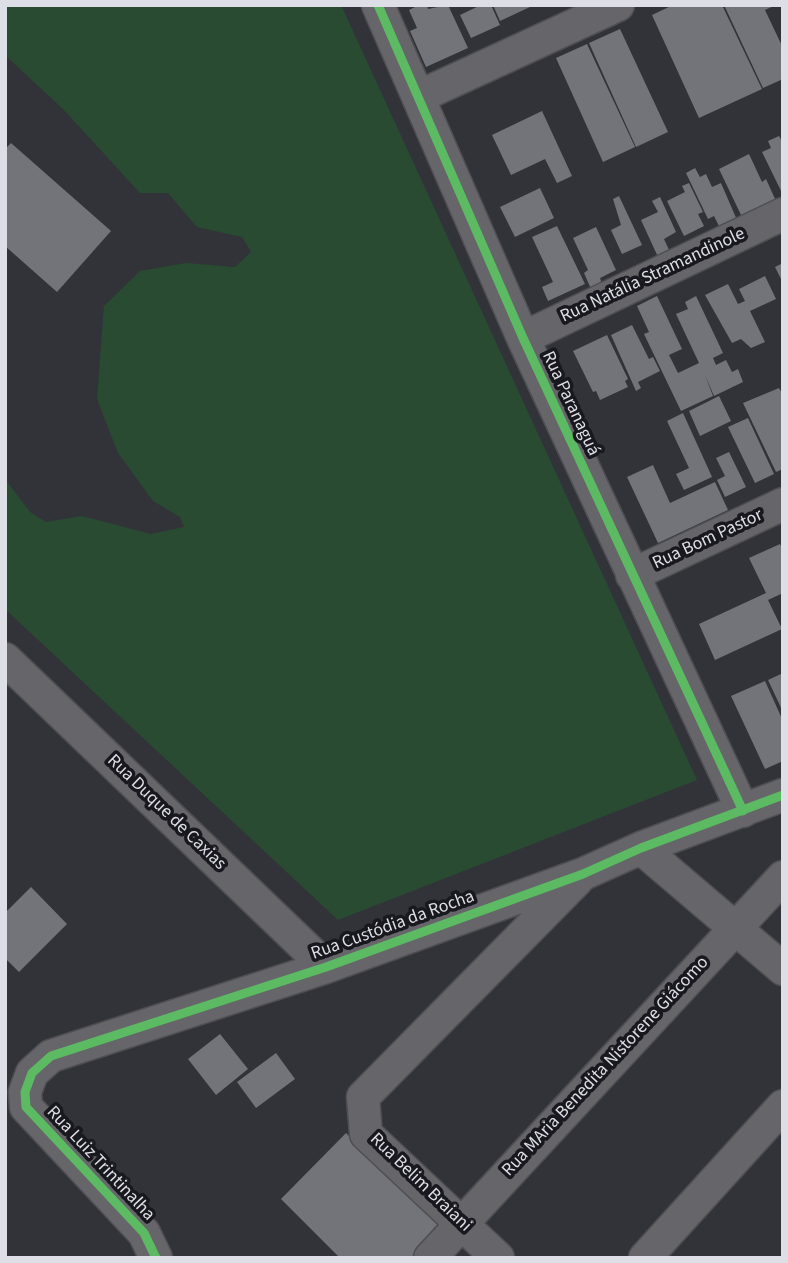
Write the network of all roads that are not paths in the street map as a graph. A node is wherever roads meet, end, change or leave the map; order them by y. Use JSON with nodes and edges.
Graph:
{"nodes":[{"id":1,"x":378,"y":5,"type":"edge"},
{"id":2,"x":618,"y":5,"type":"edge"},
{"id":3,"x":418,"y":97,"type":"junction"},
{"id":4,"x":783,"y":214,"type":"edge"},
{"id":5,"x":523,"y":338,"type":"junction"},
{"id":6,"x":783,"y":504,"type":"edge"},
{"id":7,"x":632,"y":575,"type":"junction"},
{"id":8,"x":5,"y":659,"type":"edge"},
{"id":9,"x":783,"y":796,"type":"edge"},
{"id":10,"x":743,"y":811,"type":"junction"},
{"id":11,"x":641,"y":848,"type":"junction"},
{"id":12,"x":583,"y":874,"type":"junction"},
{"id":13,"x":783,"y":877,"type":"edge"},
{"id":14,"x":734,"y":929,"type":"junction"},
{"id":15,"x":326,"y":967,"type":"junction"},
{"id":16,"x":783,"y":969,"type":"edge"},
{"id":17,"x":25,"y":1092,"type":"joint"},
{"id":18,"x":783,"y":1106,"type":"edge"},
{"id":19,"x":462,"y":1224,"type":"junction"},
{"id":20,"x":156,"y":1258,"type":"edge"},
{"id":21,"x":430,"y":1258,"type":"edge"},
{"id":22,"x":498,"y":1258,"type":"edge"},
{"id":23,"x":645,"y":1258,"type":"edge"}],
"edges":[{"from":1,"to":3,"type":"street","name":"Rua Paranaguá"},
{"from":2,"to":3,"type":"street"},
{"from":3,"to":5,"type":"street","name":"Rua Paranaguá"},
{"from":4,"to":5,"type":"street","name":"Rua Natália Stramandinole"},
{"from":5,"to":7,"type":"street","name":"Rua Paranaguá"},
{"from":6,"to":7,"type":"street","name":"Rua Bom Pastor"},
{"from":7,"to":10,"type":"street","name":"Rua Paranaguá"},
{"from":8,"to":15,"type":"street","name":"Rua Duque de Caxias"},
{"from":9,"to":10,"type":"street","name":"Rua Custódia da Rocha"},
{"from":10,"to":11,"type":"street","name":"Rua Custódia da Rocha"},
{"from":11,"to":12,"type":"street","name":"Rua Custódia da Rocha"},
{"from":11,"to":14,"type":"street"},
{"from":12,"to":15,"type":"street","name":"Rua Custódia da Rocha"},
{"from":12,"to":19,"type":"street","name":"Rua Belim Braiani"},
{"from":13,"to":14,"type":"street","name":"Rua MAria Benedita Nistorene Giácomo"},
{"from":14,"to":16,"type":"street"},
{"from":14,"to":19,"type":"street","name":"Rua MAria Benedita Nistorene Giácomo"},
{"from":15,"to":17,"type":"street","name":"Rua Custódia da Rocha"},
{"from":17,"to":20,"type":"street","name":"Rua Luiz Trintinalha"},
{"from":18,"to":23,"type":"street"},
{"from":19,"to":21,"type":"street","name":"Rua MAria Benedita Nistorene Giácomo"},
{"from":19,"to":22,"type":"street","name":"Rua Belim Braiani"}]}
